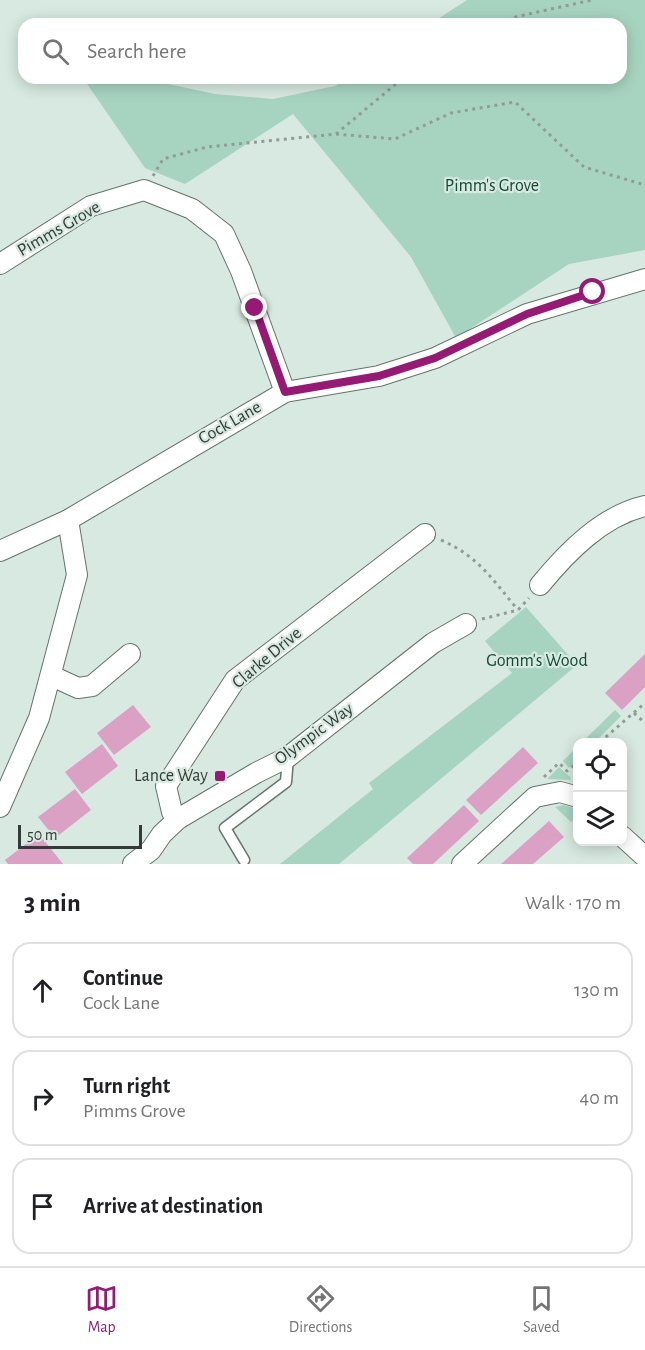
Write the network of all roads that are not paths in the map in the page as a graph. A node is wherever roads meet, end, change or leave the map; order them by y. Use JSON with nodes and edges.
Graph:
{"nodes":[{"id":1,"x":0,"y":264,"type":"edge"},
{"id":2,"x":645,"y":279,"type":"edge"},
{"id":3,"x":285,"y":392,"type":"junction"},
{"id":4,"x":645,"y":506,"type":"edge"},
{"id":5,"x":68,"y":520,"type":"junction"},
{"id":6,"x":425,"y":534,"type":"road end"},
{"id":7,"x":0,"y":551,"type":"edge"},
{"id":8,"x":540,"y":585,"type":"road end"},
{"id":9,"x":466,"y":624,"type":"road end"},
{"id":10,"x":130,"y":654,"type":"dead end"},
{"id":11,"x":52,"y":676,"type":"junction"},
{"id":12,"x":288,"y":758,"type":"junction"},
{"id":13,"x":573,"y":796,"type":"edge"},
{"id":14,"x":0,"y":807,"type":"edge"},
{"id":15,"x":178,"y":819,"type":"junction"},
{"id":16,"x":627,"y":841,"type":"edge"},
{"id":17,"x":645,"y":857,"type":"edge"},
{"id":18,"x":244,"y":860,"type":"dead end"},
{"id":19,"x":133,"y":864,"type":"edge"},
{"id":20,"x":462,"y":864,"type":"edge"}],
"edges":[{"from":1,"to":3,"type":"street","name":"Pimms Grove"},
{"from":2,"to":3,"type":"street","name":"Cock Lane"},
{"from":3,"to":5,"type":"street","name":"Cock Lane"},
{"from":4,"to":8,"type":"street"},
{"from":5,"to":7,"type":"street","name":"Cock Lane"},
{"from":5,"to":11,"type":"street"},
{"from":6,"to":15,"type":"street","name":"Clarke Drive"},
{"from":9,"to":12,"type":"street","name":"Olympic Way"},
{"from":10,"to":11,"type":"street"},
{"from":11,"to":14,"type":"street"},
{"from":12,"to":15,"type":"street","name":"Olympic Way"},
{"from":12,"to":18,"type":"lane"},
{"from":13,"to":20,"type":"street"},
{"from":15,"to":19,"type":"street","name":"Olympic Way"},
{"from":16,"to":17,"type":"street"}]}
